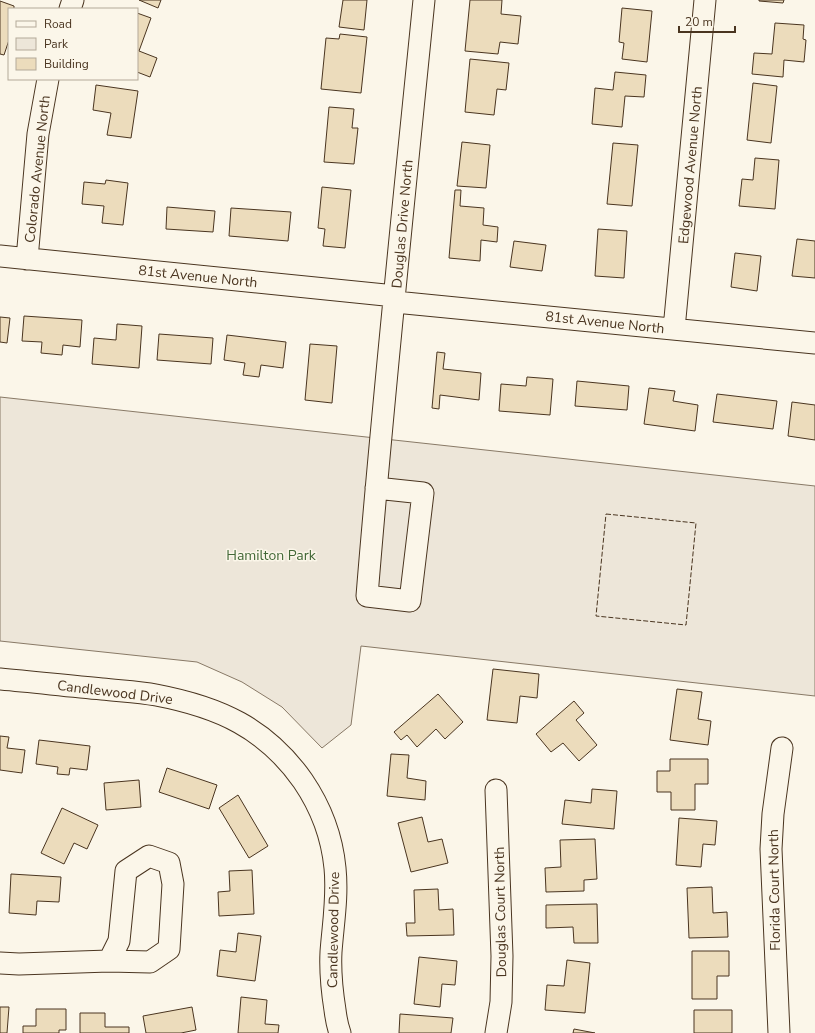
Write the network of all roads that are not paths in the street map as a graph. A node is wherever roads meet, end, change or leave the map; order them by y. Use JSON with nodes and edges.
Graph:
{"nodes":[{"id":1,"x":424,"y":0,"type":"edge"},
{"id":2,"x":705,"y":0,"type":"edge"},
{"id":3,"x":48,"y":80,"type":"edge"},
{"id":4,"x":0,"y":256,"type":"edge"},
{"id":5,"x":27,"y":259,"type":"junction"},
{"id":6,"x":395,"y":299,"type":"junction"},
{"id":7,"x":674,"y":329,"type":"junction"},
{"id":8,"x":815,"y":343,"type":"edge"},
{"id":9,"x":376,"y":488,"type":"junction"},
{"id":10,"x":0,"y":679,"type":"edge"},
{"id":11,"x":782,"y":748,"type":"dead end"},
{"id":12,"x":496,"y":790,"type":"dead end"},
{"id":13,"x":109,"y":961,"type":"junction"},
{"id":14,"x":0,"y":963,"type":"edge"},
{"id":15,"x":340,"y":1033,"type":"edge"},
{"id":16,"x":496,"y":1033,"type":"edge"},
{"id":17,"x":780,"y":1033,"type":"edge"}],
"edges":[{"from":1,"to":6,"type":"street","name":"Douglas Drive North"},
{"from":2,"to":7,"type":"street","name":"Edgewood Avenue North"},
{"from":3,"to":5,"type":"street","name":"Colorado Avenue North"},
{"from":4,"to":5,"type":"street","name":"81st Avenue North"},
{"from":5,"to":6,"type":"street","name":"81st Avenue North"},
{"from":6,"to":7,"type":"street","name":"81st Avenue North"},
{"from":6,"to":9,"type":"street","name":"Douglas Drive North"},
{"from":7,"to":8,"type":"street","name":"81st Avenue North"},
{"from":9,"to":9,"type":"street","name":"Douglas Drive North"},
{"from":10,"to":15,"type":"street","name":"Candlewood Drive"},
{"from":11,"to":17,"type":"street","name":"Florida Court North"},
{"from":12,"to":16,"type":"street","name":"Douglas Court North"},
{"from":13,"to":13,"type":"street"},
{"from":13,"to":14,"type":"street"}]}
